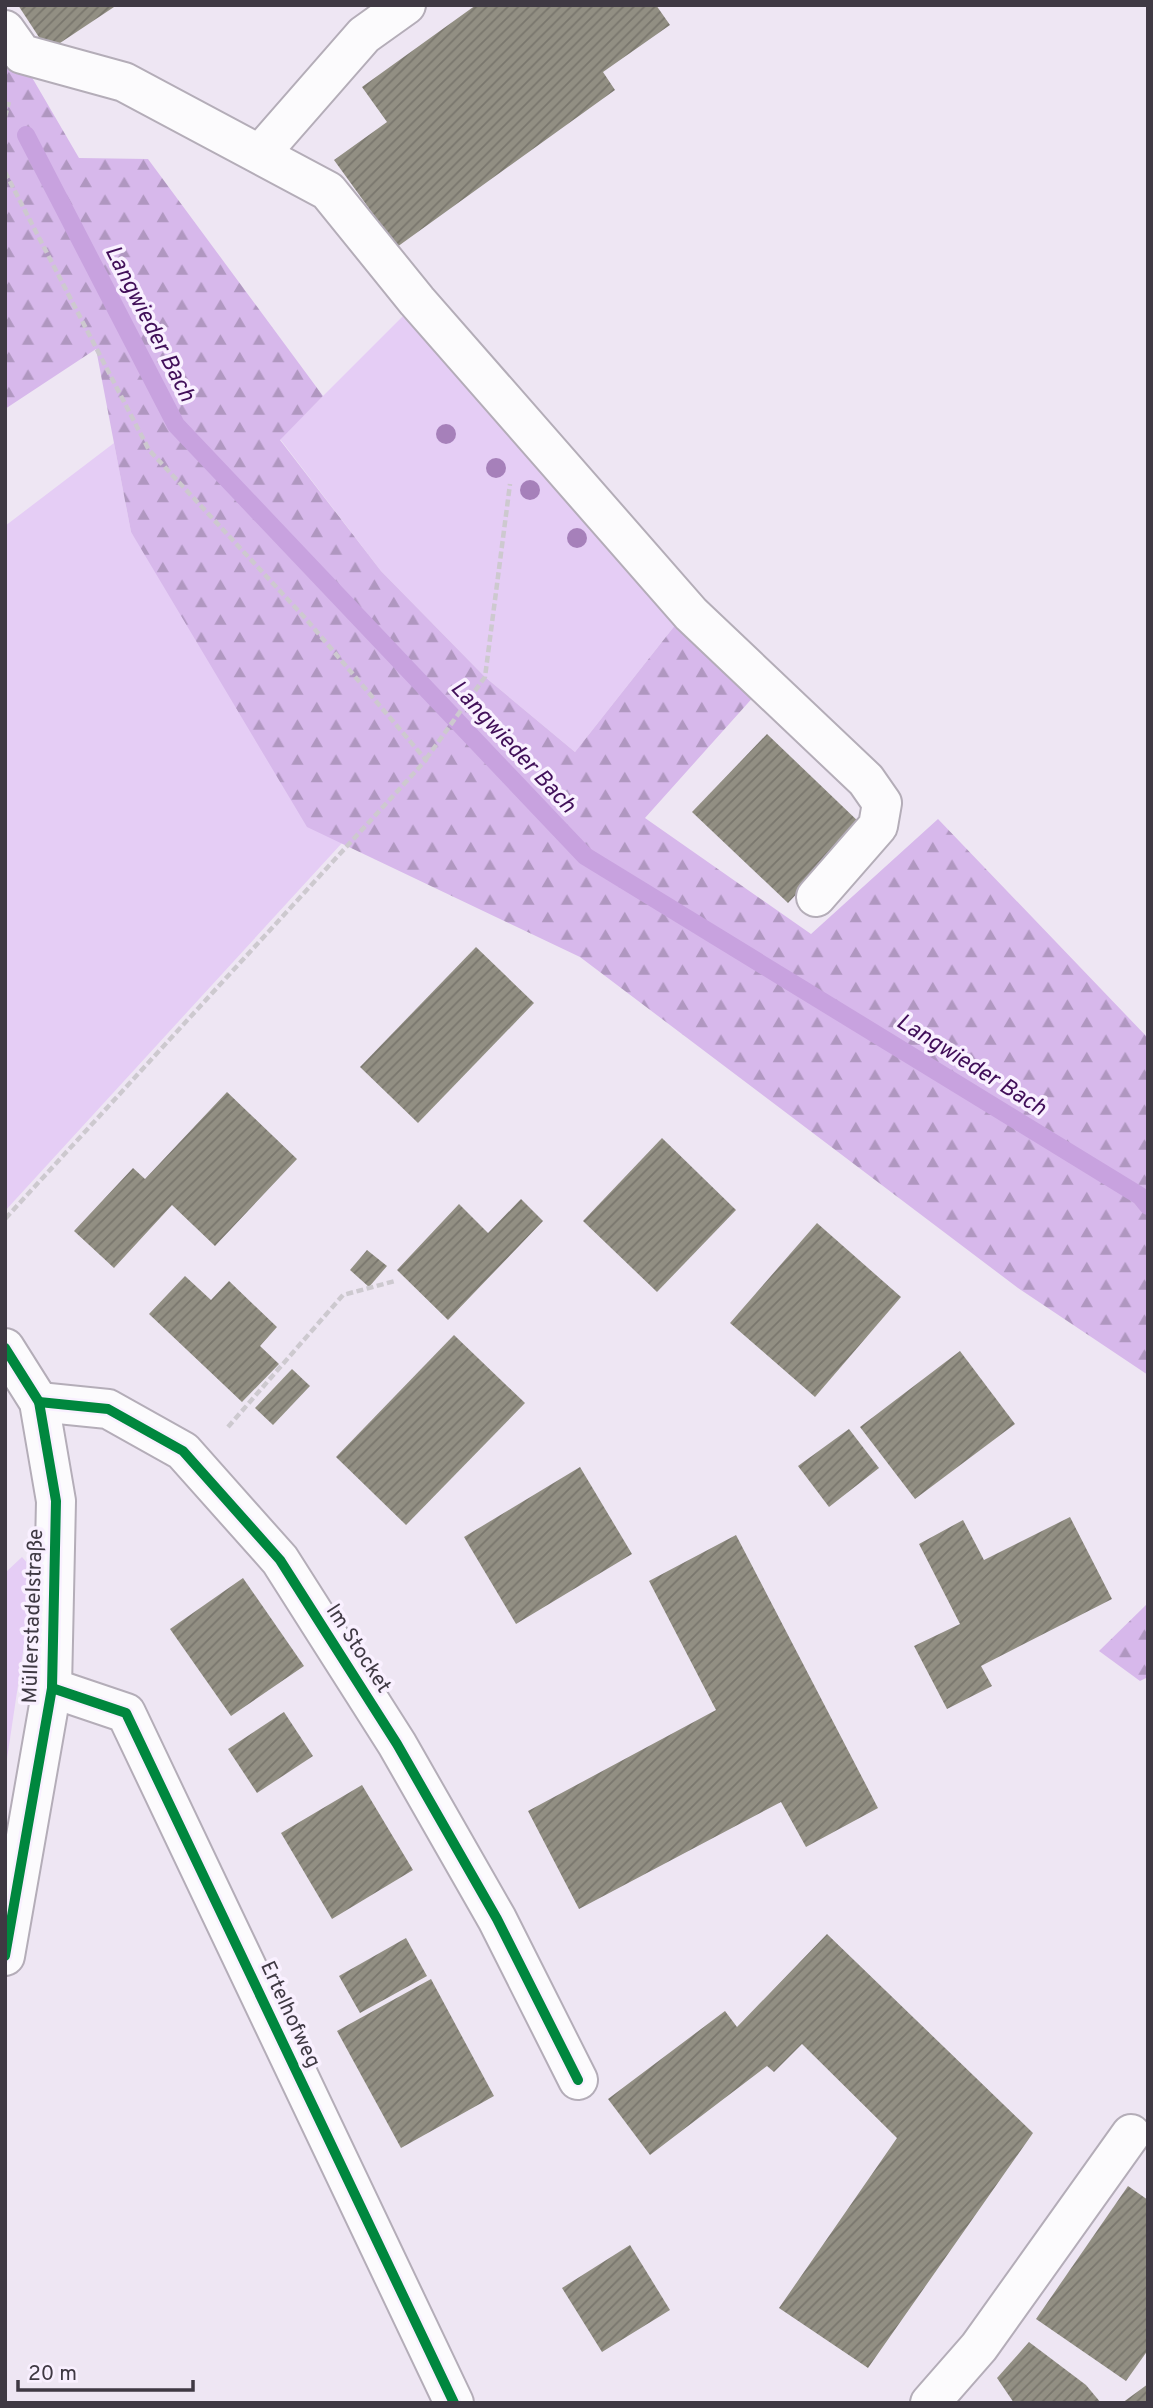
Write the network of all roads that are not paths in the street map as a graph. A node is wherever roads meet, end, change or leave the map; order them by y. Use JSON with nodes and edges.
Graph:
{"nodes":[{"id":1,"x":406,"y":5,"type":"edge"},
{"id":2,"x":5,"y":30,"type":"edge"},
{"id":3,"x":260,"y":155,"type":"junction"},
{"id":4,"x":817,"y":897,"type":"dead end"},
{"id":5,"x":5,"y":1348,"type":"edge"},
{"id":6,"x":38,"y":1402,"type":"junction"},
{"id":7,"x":52,"y":1688,"type":"junction"},
{"id":8,"x":5,"y":1956,"type":"edge"},
{"id":9,"x":578,"y":2080,"type":"dead end"},
{"id":10,"x":1131,"y":2134,"type":"dead end"},
{"id":11,"x":454,"y":2403,"type":"edge"},
{"id":12,"x":930,"y":2403,"type":"edge"}],
"edges":[{"from":1,"to":3,"type":"street"},
{"from":2,"to":3,"type":"street"},
{"from":3,"to":4,"type":"street"},
{"from":5,"to":6,"type":"street"},
{"from":6,"to":7,"type":"street","name":"Müllerstadelstraße"},
{"from":6,"to":9,"type":"street","name":"Im Stocket"},
{"from":7,"to":8,"type":"street","name":"Müllerstadelstraße"},
{"from":7,"to":11,"type":"street","name":"Ertelhofweg"},
{"from":10,"to":12,"type":"street"}]}
